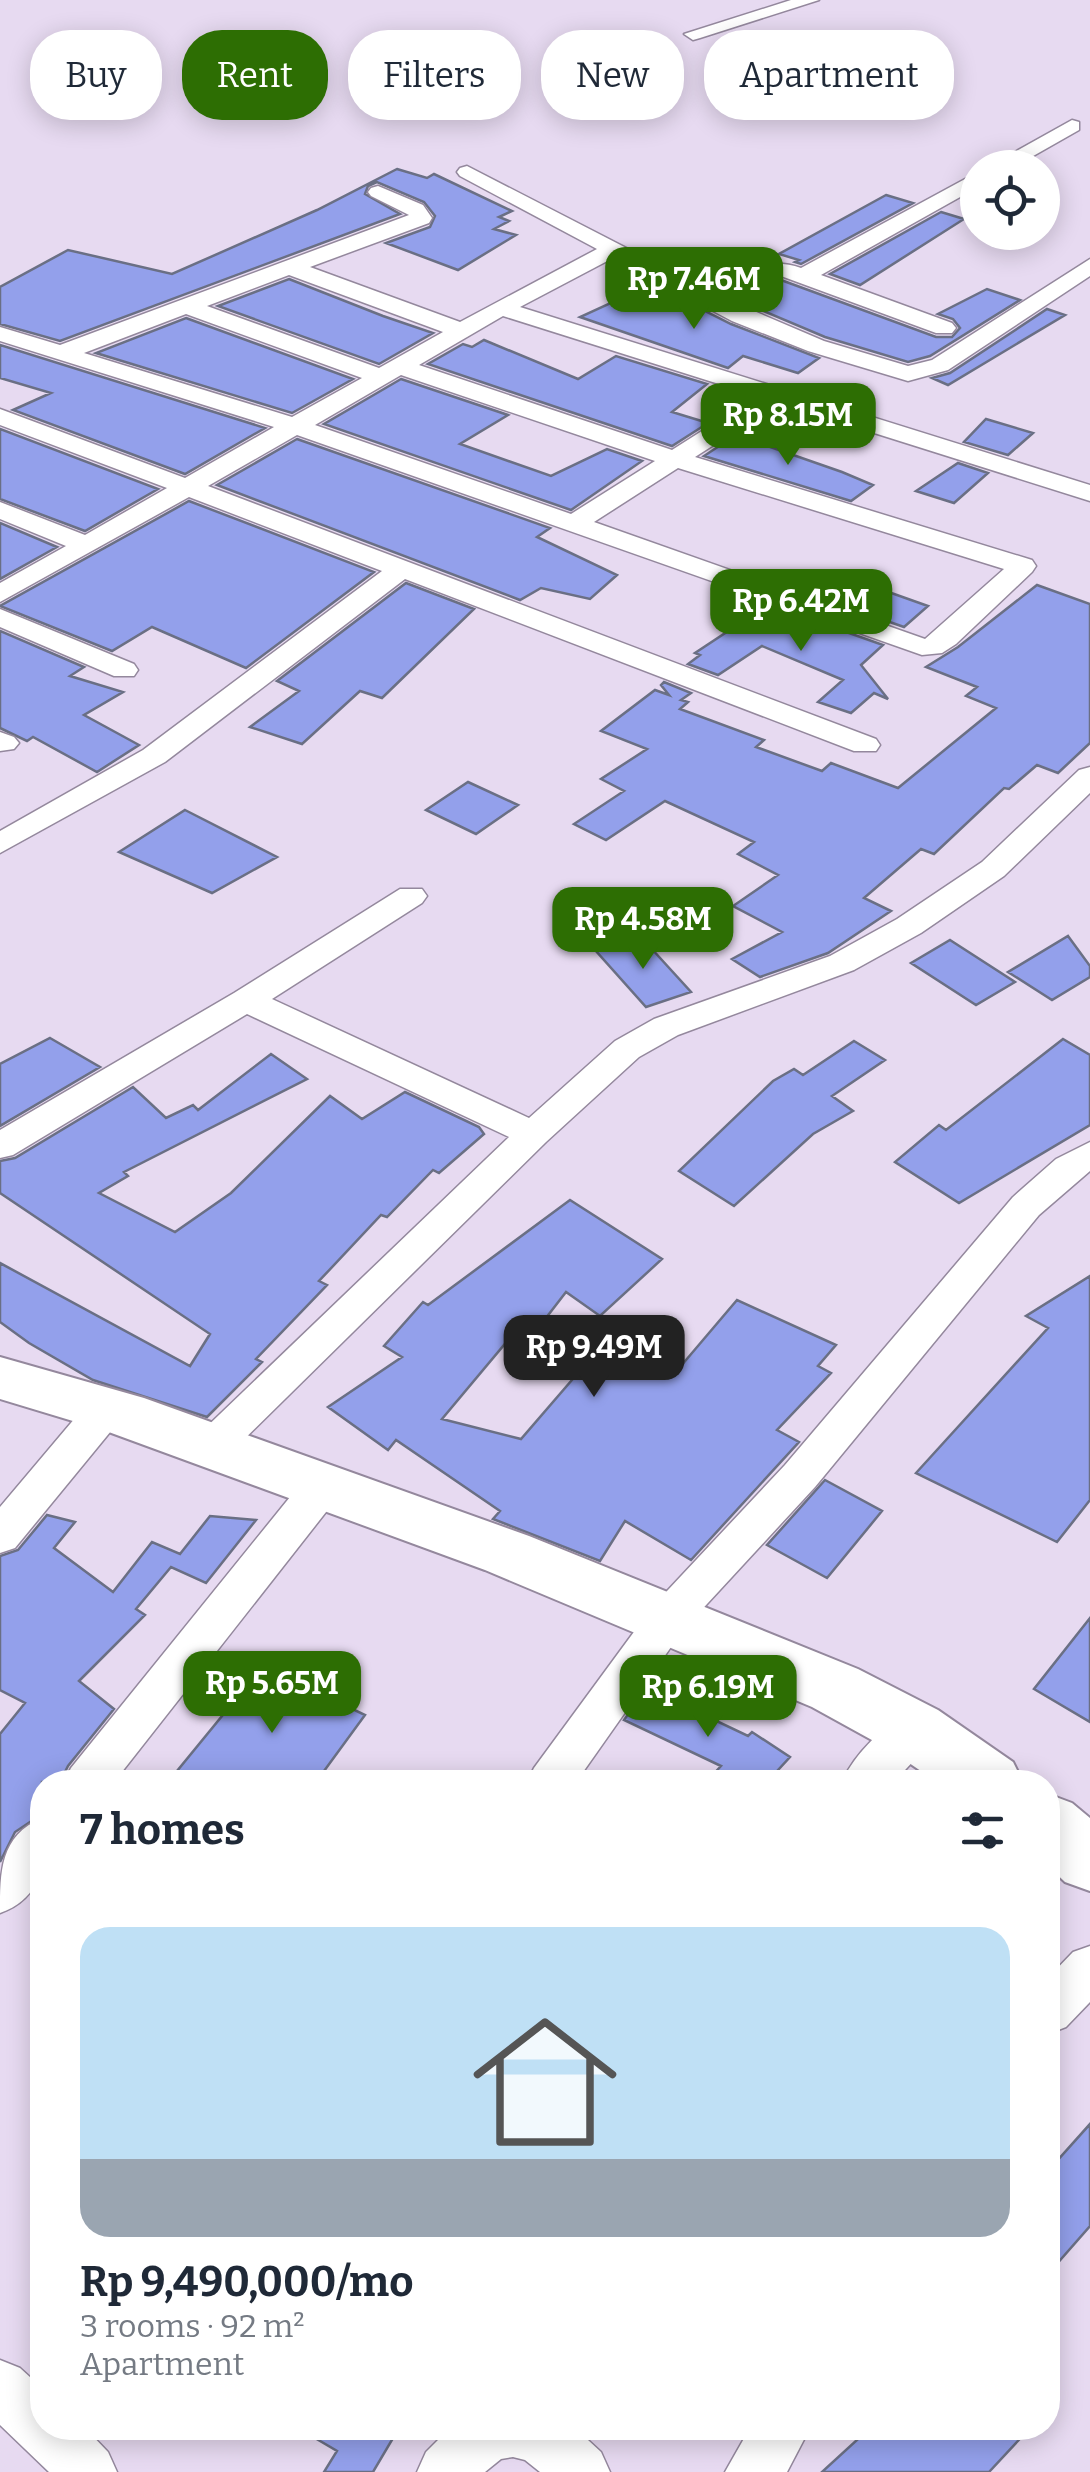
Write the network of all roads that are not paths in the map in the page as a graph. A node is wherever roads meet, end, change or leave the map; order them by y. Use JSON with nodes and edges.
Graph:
{"nodes":[{"id":1,"x":810,"y":0,"type":"edge"},
{"id":2,"x":694,"y":34,"type":"dead end"},
{"id":3,"x":1072,"y":126,"type":"dead end"},
{"id":4,"x":1029,"y":150,"type":"edge"},
{"id":5,"x":467,"y":172,"type":"dead end"},
{"id":6,"x":960,"y":188,"type":"edge"},
{"id":7,"x":378,"y":192,"type":"dead end"},
{"id":8,"x":610,"y":251,"type":"junction"},
{"id":9,"x":1090,"y":266,"type":"edge"},
{"id":10,"x":293,"y":269,"type":"junction"},
{"id":11,"x":803,"y":276,"type":"junction"},
{"id":12,"x":703,"y":297,"type":"junction"},
{"id":13,"x":190,"y":308,"type":"junction"},
{"id":14,"x":500,"y":308,"type":"junction"},
{"id":15,"x":944,"y":328,"type":"dead end"},
{"id":16,"x":463,"y":331,"type":"junction"},
{"id":17,"x":0,"y":334,"type":"edge"},
{"id":18,"x":64,"y":352,"type":"junction"},
{"id":19,"x":391,"y":371,"type":"junction"},
{"id":20,"x":774,"y":396,"type":"junction"},
{"id":21,"x":0,"y":416,"type":"edge"},
{"id":22,"x":295,"y":426,"type":"junction"},
{"id":23,"x":672,"y":458,"type":"junction"},
{"id":24,"x":187,"y":487,"type":"junction"},
{"id":25,"x":1090,"y":493,"type":"edge"},
{"id":26,"x":0,"y":510,"type":"edge"},
{"id":27,"x":572,"y":525,"type":"junction"},
{"id":28,"x":84,"y":544,"type":"junction"},
{"id":29,"x":403,"y":568,"type":"junction"},
{"id":30,"x":0,"y":594,"type":"edge"},
{"id":31,"x":0,"y":617,"type":"edge"},
{"id":32,"x":124,"y":670,"type":"dead end"},
{"id":33,"x":865,"y":746,"type":"dead end"},
{"id":34,"x":1090,"y":776,"type":"edge"},
{"id":35,"x":0,"y":844,"type":"edge"},
{"id":36,"x":411,"y":896,"type":"dead end"},
{"id":37,"x":246,"y":1000,"type":"junction"},
{"id":38,"x":533,"y":1134,"type":"junction"},
{"id":39,"x":0,"y":1146,"type":"edge"},
{"id":40,"x":1090,"y":1154,"type":"edge"},
{"id":41,"x":0,"y":1378,"type":"edge"},
{"id":42,"x":106,"y":1409,"type":"junction"},
{"id":43,"x":210,"y":1448,"type":"junction"},
{"id":44,"x":322,"y":1487,"type":"junction"},
{"id":45,"x":0,"y":1536,"type":"edge"},
{"id":46,"x":668,"y":1618,"type":"junction"},
{"id":47,"x":914,"y":1730,"type":"junction"},
{"id":48,"x":97,"y":1770,"type":"edge"},
{"id":49,"x":559,"y":1770,"type":"edge"},
{"id":50,"x":876,"y":1770,"type":"edge"},
{"id":51,"x":972,"y":1770,"type":"edge"},
{"id":52,"x":1060,"y":1834,"type":"edge"},
{"id":53,"x":30,"y":1854,"type":"edge"},
{"id":54,"x":1090,"y":1860,"type":"edge"},
{"id":55,"x":0,"y":1892,"type":"edge"},
{"id":56,"x":1090,"y":1968,"type":"edge"},
{"id":57,"x":1060,"y":1999,"type":"edge"},
{"id":58,"x":0,"y":2388,"type":"edge"},
{"id":59,"x":30,"y":2414,"type":"edge"},
{"id":60,"x":57,"y":2440,"type":"edge"},
{"id":61,"x":478,"y":2440,"type":"edge"},
{"id":62,"x":548,"y":2440,"type":"edge"},
{"id":63,"x":774,"y":2440,"type":"edge"},
{"id":64,"x":88,"y":2472,"type":"edge"},
{"id":65,"x":446,"y":2472,"type":"edge"},
{"id":66,"x":581,"y":2472,"type":"edge"},
{"id":67,"x":754,"y":2472,"type":"edge"}],
"edges":[{"from":1,"to":2,"type":"street"},
{"from":3,"to":4,"type":"street"},
{"from":5,"to":8,"type":"street"},
{"from":6,"to":11,"type":"street"},
{"from":7,"to":10,"type":"street"},
{"from":8,"to":12,"type":"street"},
{"from":8,"to":14,"type":"street"},
{"from":9,"to":12,"type":"street"},
{"from":10,"to":13,"type":"street"},
{"from":10,"to":16,"type":"street"},
{"from":11,"to":12,"type":"street"},
{"from":11,"to":15,"type":"street"},
{"from":13,"to":18,"type":"street"},
{"from":13,"to":19,"type":"street"},
{"from":14,"to":16,"type":"street"},
{"from":14,"to":20,"type":"street"},
{"from":16,"to":19,"type":"street"},
{"from":17,"to":18,"type":"street"},
{"from":18,"to":22,"type":"street"},
{"from":19,"to":22,"type":"street"},
{"from":19,"to":23,"type":"street"},
{"from":20,"to":23,"type":"street"},
{"from":20,"to":25,"type":"street"},
{"from":21,"to":24,"type":"street"},
{"from":22,"to":24,"type":"street"},
{"from":22,"to":27,"type":"street"},
{"from":23,"to":27,"type":"street"},
{"from":23,"to":27,"type":"street"},
{"from":24,"to":28,"type":"street"},
{"from":24,"to":29,"type":"street"},
{"from":26,"to":28,"type":"street"},
{"from":28,"to":30,"type":"street"},
{"from":29,"to":33,"type":"street"},
{"from":29,"to":35,"type":"street"},
{"from":31,"to":32,"type":"street"},
{"from":34,"to":38,"type":"street"},
{"from":36,"to":37,"type":"street"},
{"from":37,"to":38,"type":"street"},
{"from":37,"to":39,"type":"street"},
{"from":38,"to":43,"type":"street"},
{"from":40,"to":46,"type":"street"},
{"from":41,"to":42,"type":"highway"},
{"from":42,"to":43,"type":"highway"},
{"from":42,"to":45,"type":"street"},
{"from":43,"to":44,"type":"highway"},
{"from":44,"to":46,"type":"highway"},
{"from":44,"to":48,"type":"street"},
{"from":46,"to":47,"type":"highway"},
{"from":46,"to":49,"type":"street"},
{"from":47,"to":50,"type":"street"},
{"from":47,"to":51,"type":"highway"},
{"from":52,"to":54,"type":"highway"},
{"from":53,"to":55,"type":"street"},
{"from":56,"to":57,"type":"street"},
{"from":58,"to":59,"type":"street"},
{"from":60,"to":64,"type":"street"},
{"from":61,"to":65,"type":"street"},
{"from":62,"to":66,"type":"street"},
{"from":63,"to":67,"type":"street"}]}
